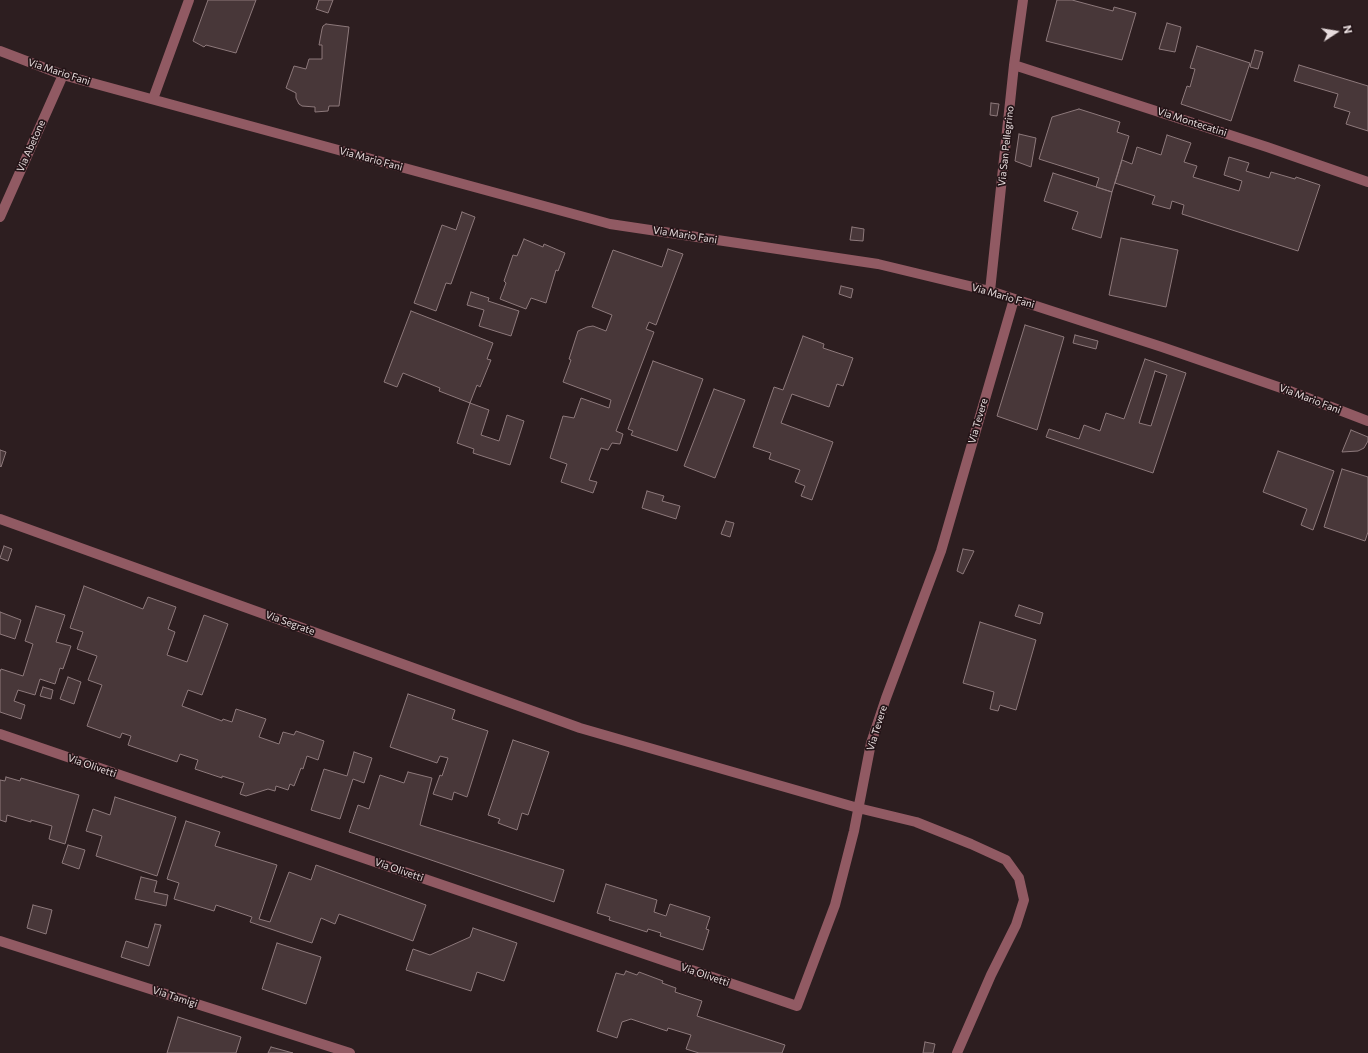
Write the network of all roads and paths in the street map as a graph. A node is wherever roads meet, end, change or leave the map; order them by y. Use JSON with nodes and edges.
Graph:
{"nodes":[{"id":1,"x":189,"y":0,"type":"edge"},
{"id":2,"x":1023,"y":0,"type":"edge"},
{"id":3,"x":0,"y":51,"type":"edge"},
{"id":4,"x":1014,"y":64,"type":"junction"},
{"id":5,"x":63,"y":75,"type":"junction"},
{"id":6,"x":153,"y":100,"type":"junction"},
{"id":7,"x":1368,"y":182,"type":"edge"},
{"id":8,"x":0,"y":217,"type":"edge"},
{"id":9,"x":990,"y":291,"type":"junction"},
{"id":10,"x":1014,"y":299,"type":"junction"},
{"id":11,"x":1368,"y":421,"type":"edge"},
{"id":12,"x":0,"y":519,"type":"edge"},
{"id":13,"x":0,"y":734,"type":"edge"},
{"id":14,"x":858,"y":808,"type":"junction"},
{"id":15,"x":0,"y":941,"type":"edge"},
{"id":16,"x":797,"y":1006,"type":"joint"},
{"id":17,"x":350,"y":1053,"type":"edge"},
{"id":18,"x":957,"y":1053,"type":"edge"}],
"edges":[{"from":1,"to":6,"type":"street"},
{"from":2,"to":4,"type":"street","name":"Via San Pellegrino"},
{"from":3,"to":5,"type":"street","name":"Via Mario Fani"},
{"from":4,"to":7,"type":"street","name":"Via Montecatini"},
{"from":4,"to":9,"type":"street","name":"Via San Pellegrino"},
{"from":5,"to":6,"type":"street","name":"Via Mario Fani"},
{"from":5,"to":8,"type":"street","name":"Via Abetone"},
{"from":6,"to":9,"type":"street","name":"Via Mario Fani"},
{"from":9,"to":10,"type":"street","name":"Via Mario Fani"},
{"from":10,"to":11,"type":"street","name":"Via Mario Fani"},
{"from":10,"to":14,"type":"street","name":"Via Tevere"},
{"from":12,"to":14,"type":"street","name":"Via Segrate"},
{"from":13,"to":16,"type":"street","name":"Via Olivetti"},
{"from":14,"to":16,"type":"street","name":"Via Tevere"},
{"from":14,"to":18,"type":"street"},
{"from":15,"to":17,"type":"street","name":"Via Tamigi"}]}
